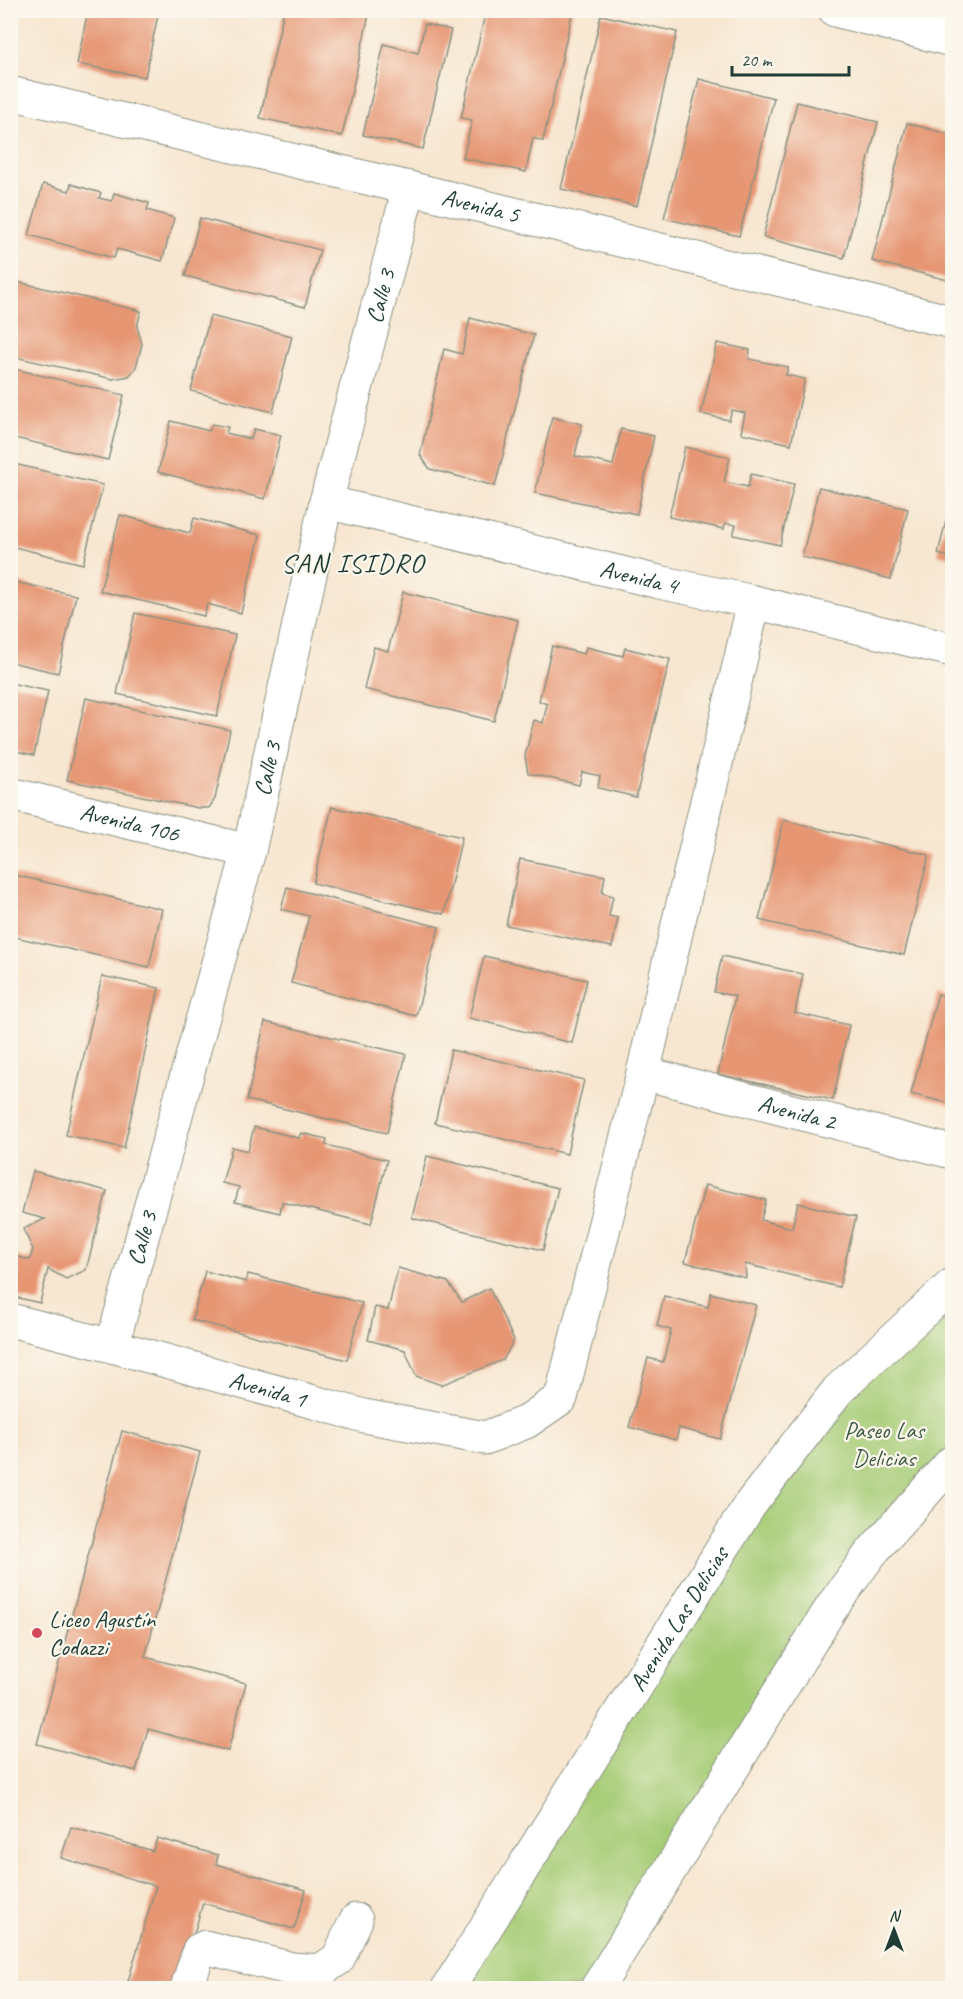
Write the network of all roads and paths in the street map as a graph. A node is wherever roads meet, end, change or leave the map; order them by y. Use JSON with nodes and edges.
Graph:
{"nodes":[{"id":1,"x":835,"y":10,"type":"edge"},
{"id":2,"x":952,"y":40,"type":"edge"},
{"id":3,"x":10,"y":93,"type":"edge"},
{"id":4,"x":409,"y":188,"type":"junction"},
{"id":5,"x":952,"y":322,"type":"edge"},
{"id":6,"x":326,"y":502,"type":"junction"},
{"id":7,"x":754,"y":602,"type":"junction"},
{"id":8,"x":952,"y":651,"type":"edge"},
{"id":9,"x":10,"y":794,"type":"edge"},
{"id":10,"x":249,"y":851,"type":"junction"},
{"id":11,"x":643,"y":1073,"type":"junction"},
{"id":12,"x":952,"y":1152,"type":"edge"},
{"id":13,"x":952,"y":1285,"type":"edge"},
{"id":14,"x":10,"y":1320,"type":"edge"},
{"id":15,"x":112,"y":1346,"type":"junction"},
{"id":16,"x":952,"y":1462,"type":"edge"},
{"id":17,"x":356,"y":1920,"type":"dead end"},
{"id":18,"x":187,"y":1989,"type":"edge"},
{"id":19,"x":447,"y":1989,"type":"edge"},
{"id":20,"x":597,"y":1989,"type":"edge"}],
"edges":[{"from":1,"to":2,"type":"street"},
{"from":3,"to":4,"type":"street","name":"Avenida 5"},
{"from":4,"to":5,"type":"street","name":"Avenida 5"},
{"from":4,"to":6,"type":"street","name":"Calle 3"},
{"from":6,"to":7,"type":"street","name":"Avenida 4"},
{"from":6,"to":10,"type":"street","name":"Calle 3"},
{"from":7,"to":8,"type":"street","name":"Avenida 4"},
{"from":7,"to":11,"type":"street","name":"Avenida 1"},
{"from":9,"to":10,"type":"street","name":"Avenida 106"},
{"from":10,"to":15,"type":"street","name":"Calle 3"},
{"from":11,"to":12,"type":"street","name":"Avenida 2"},
{"from":11,"to":15,"type":"street","name":"Avenida 1"},
{"from":13,"to":19,"type":"street","name":"Avenida Las Delicias"},
{"from":14,"to":15,"type":"street","name":"Avenida 1"},
{"from":16,"to":20,"type":"street"},
{"from":17,"to":18,"type":"street"}]}
